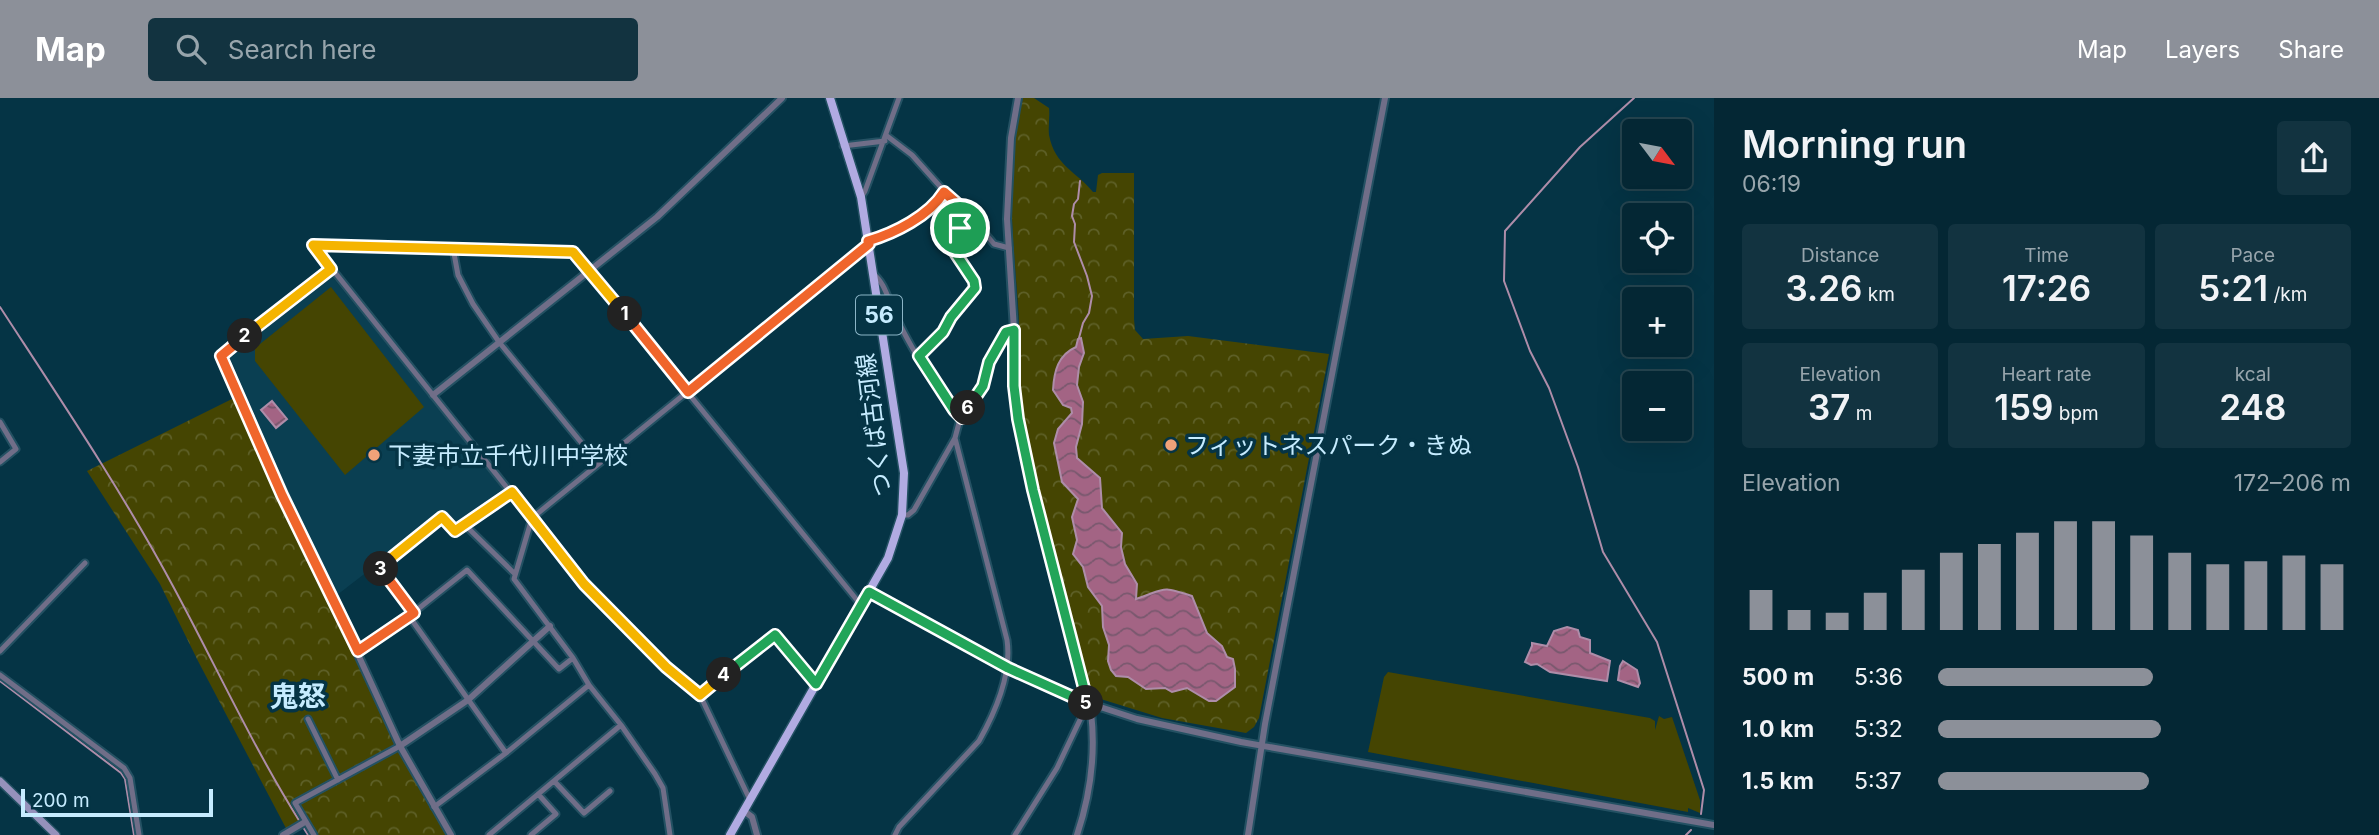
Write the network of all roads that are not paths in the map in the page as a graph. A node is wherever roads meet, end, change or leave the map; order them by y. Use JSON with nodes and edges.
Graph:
{"nodes":[{"id":1,"x":782,"y":98,"type":"edge"},
{"id":2,"x":830,"y":98,"type":"edge"},
{"id":3,"x":899,"y":98,"type":"edge"},
{"id":4,"x":1018,"y":98,"type":"edge"},
{"id":5,"x":1385,"y":98,"type":"edge"},
{"id":6,"x":886,"y":138,"type":"junction"},
{"id":7,"x":843,"y":146,"type":"junction"},
{"id":8,"x":944,"y":192,"type":"junction"},
{"id":9,"x":861,"y":197,"type":"junction"},
{"id":10,"x":969,"y":214,"type":"junction"},
{"id":11,"x":868,"y":243,"type":"junction"},
{"id":12,"x":453,"y":248,"type":"junction"},
{"id":13,"x":1009,"y":248,"type":"junction"},
{"id":14,"x":331,"y":269,"type":"junction"},
{"id":15,"x":589,"y":271,"type":"junction"},
{"id":16,"x":872,"y":273,"type":"junction"},
{"id":17,"x":1014,"y":330,"type":"junction"},
{"id":18,"x":499,"y":342,"type":"junction"},
{"id":19,"x":221,"y":356,"type":"joint"},
{"id":20,"x":919,"y":356,"type":"junction"},
{"id":21,"x":688,"y":392,"type":"junction"},
{"id":22,"x":433,"y":396,"type":"junction"},
{"id":23,"x":962,"y":418,"type":"junction"},
{"id":24,"x":0,"y":422,"type":"edge"},
{"id":25,"x":955,"y":438,"type":"junction"},
{"id":26,"x":0,"y":462,"type":"edge"},
{"id":27,"x":598,"y":463,"type":"junction"},
{"id":28,"x":512,"y":492,"type":"junction"},
{"id":29,"x":902,"y":515,"type":"junction"},
{"id":30,"x":532,"y":518,"type":"junction"},
{"id":31,"x":465,"y":525,"type":"junction"},
{"id":32,"x":85,"y":564,"type":"dead end"},
{"id":33,"x":515,"y":574,"type":"junction"},
{"id":34,"x":869,"y":592,"type":"junction"},
{"id":35,"x":861,"y":605,"type":"junction"},
{"id":36,"x":411,"y":615,"type":"junction"},
{"id":37,"x":550,"y":626,"type":"junction"},
{"id":38,"x":533,"y":643,"type":"junction"},
{"id":39,"x":0,"y":651,"type":"edge"},
{"id":40,"x":358,"y":651,"type":"junction"},
{"id":41,"x":573,"y":658,"type":"junction"},
{"id":42,"x":1008,"y":668,"type":"junction"},
{"id":43,"x":0,"y":675,"type":"edge"},
{"id":44,"x":816,"y":684,"type":"junction"},
{"id":45,"x":589,"y":685,"type":"junction"},
{"id":46,"x":700,"y":695,"type":"junction"},
{"id":47,"x":468,"y":700,"type":"junction"},
{"id":48,"x":1088,"y":704,"type":"junction"},
{"id":49,"x":308,"y":719,"type":"dead end"},
{"id":50,"x":621,"y":725,"type":"junction"},
{"id":51,"x":400,"y":746,"type":"junction"},
{"id":52,"x":1261,"y":746,"type":"junction"},
{"id":53,"x":506,"y":753,"type":"junction"},
{"id":54,"x":0,"y":780,"type":"edge"},
{"id":55,"x":338,"y":780,"type":"junction"},
{"id":56,"x":554,"y":781,"type":"junction"},
{"id":57,"x":610,"y":791,"type":"dead end"},
{"id":58,"x":538,"y":794,"type":"junction"},
{"id":59,"x":750,"y":800,"type":"junction"},
{"id":60,"x":434,"y":807,"type":"junction"},
{"id":61,"x":744,"y":811,"type":"junction"},
{"id":62,"x":305,"y":822,"type":"junction"},
{"id":63,"x":1714,"y":825,"type":"edge"},
{"id":64,"x":285,"y":834,"type":"edge"},
{"id":65,"x":491,"y":834,"type":"edge"},
{"id":66,"x":56,"y":835,"type":"edge"},
{"id":67,"x":139,"y":835,"type":"edge"},
{"id":68,"x":314,"y":835,"type":"edge"},
{"id":69,"x":450,"y":835,"type":"edge"},
{"id":70,"x":531,"y":835,"type":"edge"},
{"id":71,"x":670,"y":835,"type":"edge"},
{"id":72,"x":730,"y":835,"type":"edge"},
{"id":73,"x":758,"y":835,"type":"edge"},
{"id":74,"x":895,"y":835,"type":"edge"},
{"id":75,"x":1015,"y":835,"type":"edge"},
{"id":76,"x":1077,"y":835,"type":"edge"},
{"id":77,"x":1248,"y":835,"type":"edge"}],
"edges":[{"from":1,"to":15,"type":"street"},
{"from":2,"to":7,"type":"main road","name":"つくば古河線","number":"56"},
{"from":3,"to":6,"type":"street"},
{"from":4,"to":13,"type":"street"},
{"from":5,"to":52,"type":"street"},
{"from":6,"to":7,"type":"street"},
{"from":6,"to":8,"type":"street"},
{"from":6,"to":9,"type":"street"},
{"from":7,"to":9,"type":"main road","name":"つくば古河線","number":"56"},
{"from":8,"to":10,"type":"street"},
{"from":8,"to":11,"type":"street"},
{"from":9,"to":11,"type":"main road","name":"つくば古河線","number":"56"},
{"from":10,"to":13,"type":"street"},
{"from":10,"to":20,"type":"street"},
{"from":11,"to":16,"type":"main road","name":"つくば古河線","number":"56"},
{"from":11,"to":21,"type":"street"},
{"from":12,"to":14,"type":"street"},
{"from":12,"to":15,"type":"street"},
{"from":12,"to":18,"type":"street"},
{"from":13,"to":17,"type":"street"},
{"from":14,"to":19,"type":"street"},
{"from":14,"to":22,"type":"street"},
{"from":15,"to":18,"type":"street"},
{"from":15,"to":21,"type":"street"},
{"from":16,"to":20,"type":"street"},
{"from":16,"to":29,"type":"main road","name":"つくば古河線","number":"56"},
{"from":17,"to":23,"type":"street"},
{"from":17,"to":48,"type":"street"},
{"from":18,"to":22,"type":"street"},
{"from":18,"to":27,"type":"street"},
{"from":19,"to":40,"type":"street"},
{"from":20,"to":23,"type":"street"},
{"from":21,"to":27,"type":"street"},
{"from":21,"to":35,"type":"street"},
{"from":22,"to":28,"type":"street"},
{"from":23,"to":25,"type":"street"},
{"from":24,"to":26,"type":"street"},
{"from":25,"to":29,"type":"street"},
{"from":25,"to":42,"type":"street"},
{"from":27,"to":30,"type":"street"},
{"from":28,"to":30,"type":"street"},
{"from":28,"to":31,"type":"street"},
{"from":29,"to":34,"type":"main road","name":"つくば古河線","number":"56"},
{"from":30,"to":33,"type":"street"},
{"from":30,"to":46,"type":"street"},
{"from":31,"to":33,"type":"street"},
{"from":31,"to":36,"type":"street"},
{"from":32,"to":39,"type":"street"},
{"from":33,"to":37,"type":"street"},
{"from":34,"to":35,"type":"main road","name":"つくば古河線","number":"56"},
{"from":34,"to":42,"type":"street"},
{"from":35,"to":44,"type":"main road","name":"つくば古河線","number":"56"},
{"from":36,"to":38,"type":"street"},
{"from":36,"to":40,"type":"street"},
{"from":36,"to":47,"type":"street"},
{"from":37,"to":38,"type":"street"},
{"from":37,"to":41,"type":"street"},
{"from":38,"to":41,"type":"street"},
{"from":38,"to":47,"type":"street"},
{"from":40,"to":51,"type":"street"},
{"from":41,"to":45,"type":"street"},
{"from":42,"to":48,"type":"street"},
{"from":42,"to":74,"type":"street"},
{"from":43,"to":67,"type":"street"},
{"from":44,"to":46,"type":"street"},
{"from":44,"to":59,"type":"main road","name":"つくば古河線","number":"56"},
{"from":45,"to":50,"type":"street"},
{"from":45,"to":53,"type":"street"},
{"from":46,"to":59,"type":"street"},
{"from":47,"to":51,"type":"street"},
{"from":47,"to":53,"type":"street"},
{"from":48,"to":52,"type":"street"},
{"from":48,"to":75,"type":"street"},
{"from":48,"to":76,"type":"street"},
{"from":49,"to":55,"type":"street"},
{"from":50,"to":56,"type":"street"},
{"from":50,"to":71,"type":"street"},
{"from":51,"to":55,"type":"street"},
{"from":51,"to":60,"type":"street"},
{"from":52,"to":63,"type":"street"},
{"from":52,"to":77,"type":"street"},
{"from":53,"to":60,"type":"street"},
{"from":54,"to":66,"type":"main road"},
{"from":55,"to":62,"type":"street"},
{"from":56,"to":57,"type":"street"},
{"from":56,"to":58,"type":"street"},
{"from":58,"to":65,"type":"street"},
{"from":58,"to":70,"type":"street"},
{"from":59,"to":61,"type":"main road","name":"つくば古河線","number":"56"},
{"from":60,"to":69,"type":"street"},
{"from":61,"to":72,"type":"main road","name":"つくば古河線","number":"56"},
{"from":61,"to":73,"type":"street"},
{"from":62,"to":64,"type":"street"},
{"from":62,"to":68,"type":"street"}]}
